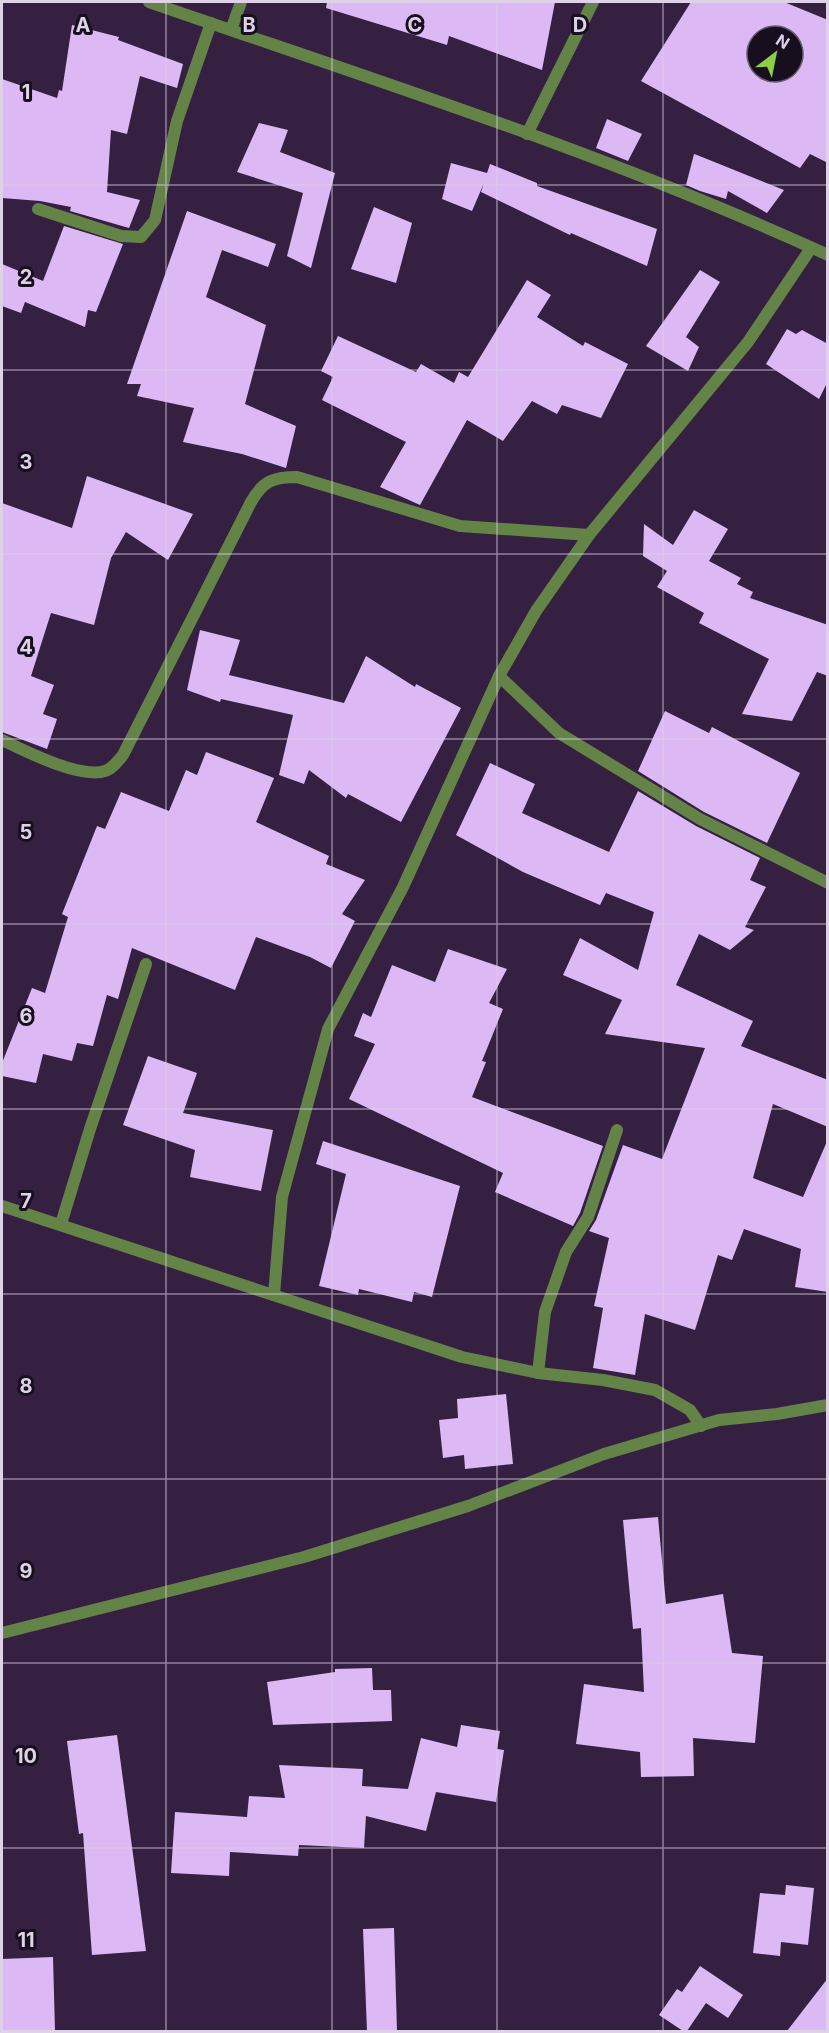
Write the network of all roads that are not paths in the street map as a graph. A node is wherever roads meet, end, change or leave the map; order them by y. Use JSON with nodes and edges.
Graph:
{"nodes":[{"id":1,"x":149,"y":2,"type":"edge"},
{"id":2,"x":241,"y":2,"type":"edge"},
{"id":3,"x":593,"y":2,"type":"edge"},
{"id":4,"x":211,"y":23,"type":"junction"},
{"id":5,"x":231,"y":30,"type":"junction"},
{"id":6,"x":527,"y":134,"type":"junction"},
{"id":7,"x":38,"y":209,"type":"dead end"},
{"id":8,"x":811,"y":248,"type":"junction"},
{"id":9,"x":828,"y":255,"type":"edge"},
{"id":10,"x":589,"y":535,"type":"junction"},
{"id":11,"x":499,"y":676,"type":"junction"},
{"id":12,"x":2,"y":740,"type":"edge"},
{"id":13,"x":828,"y":883,"type":"edge"},
{"id":14,"x":146,"y":964,"type":"dead end"},
{"id":15,"x":617,"y":1130,"type":"dead end"},
{"id":16,"x":2,"y":1206,"type":"edge"},
{"id":17,"x":61,"y":1224,"type":"junction"},
{"id":18,"x":274,"y":1295,"type":"junction"},
{"id":19,"x":538,"y":1373,"type":"junction"},
{"id":20,"x":828,"y":1405,"type":"edge"},
{"id":21,"x":701,"y":1426,"type":"junction"},
{"id":22,"x":2,"y":1633,"type":"edge"}],
"edges":[{"from":1,"to":4,"type":"street"},
{"from":2,"to":5,"type":"street"},
{"from":3,"to":6,"type":"street"},
{"from":4,"to":5,"type":"street"},
{"from":4,"to":7,"type":"street"},
{"from":5,"to":6,"type":"street"},
{"from":6,"to":8,"type":"street"},
{"from":8,"to":9,"type":"street"},
{"from":8,"to":10,"type":"street"},
{"from":10,"to":11,"type":"street"},
{"from":10,"to":12,"type":"street"},
{"from":11,"to":13,"type":"street"},
{"from":11,"to":18,"type":"street"},
{"from":14,"to":17,"type":"street"},
{"from":15,"to":19,"type":"street"},
{"from":16,"to":17,"type":"street"},
{"from":17,"to":18,"type":"street"},
{"from":18,"to":19,"type":"street"},
{"from":19,"to":21,"type":"street"},
{"from":20,"to":21,"type":"street"},
{"from":21,"to":22,"type":"street"}]}
